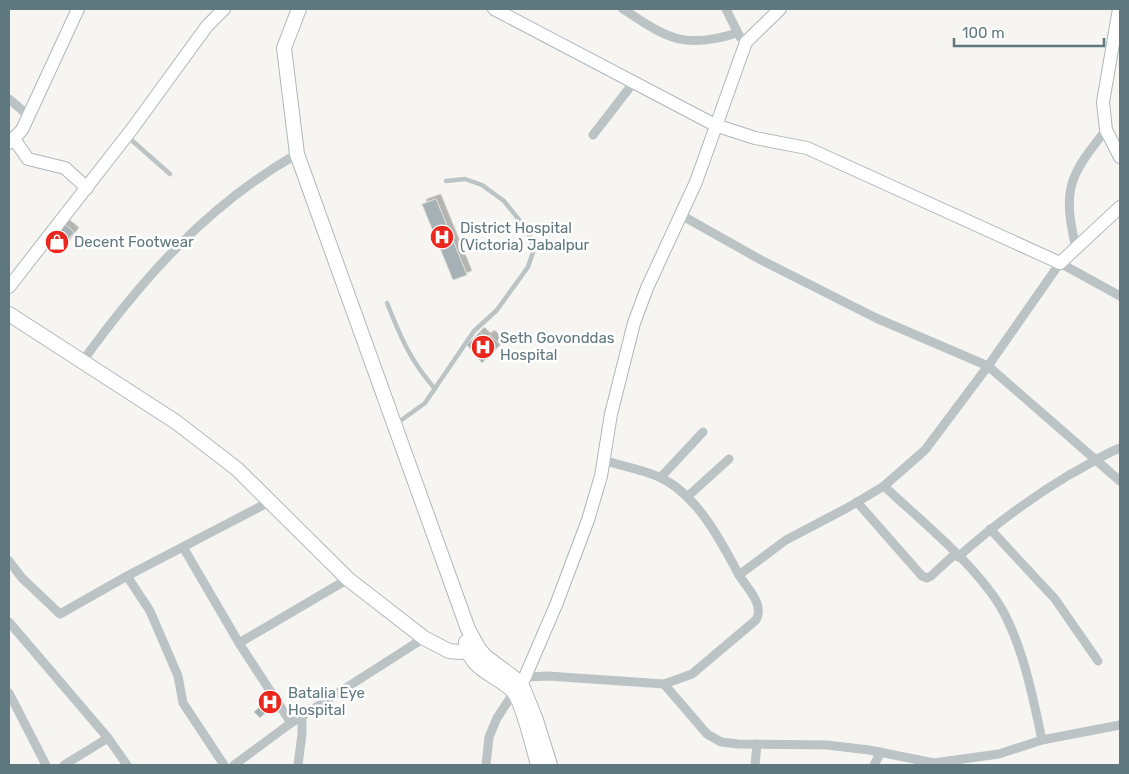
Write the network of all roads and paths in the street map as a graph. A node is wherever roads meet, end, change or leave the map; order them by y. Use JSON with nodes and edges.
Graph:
{"nodes":[{"id":1,"x":78,"y":9,"type":"edge"},
{"id":2,"x":224,"y":9,"type":"edge"},
{"id":3,"x":299,"y":9,"type":"edge"},
{"id":4,"x":494,"y":9,"type":"edge"},
{"id":5,"x":624,"y":9,"type":"edge"},
{"id":6,"x":726,"y":9,"type":"edge"},
{"id":7,"x":780,"y":9,"type":"edge"},
{"id":8,"x":1119,"y":9,"type":"edge"},
{"id":9,"x":741,"y":37,"type":"junction"},
{"id":10,"x":1120,"y":45,"type":"edge"},
{"id":11,"x":1110,"y":55,"type":"junction"},
{"id":12,"x":634,"y":82,"type":"junction"},
{"id":13,"x":9,"y":99,"type":"edge"},
{"id":14,"x":29,"y":116,"type":"junction"},
{"id":15,"x":716,"y":125,"type":"junction"},
{"id":16,"x":1106,"y":130,"type":"junction"},
{"id":17,"x":593,"y":135,"type":"dead end"},
{"id":18,"x":127,"y":136,"type":"junction"},
{"id":19,"x":11,"y":141,"type":"edge"},
{"id":20,"x":297,"y":154,"type":"junction"},
{"id":21,"x":1120,"y":158,"type":"edge"},
{"id":22,"x":170,"y":174,"type":"dead end"},
{"id":23,"x":446,"y":181,"type":"dead end"},
{"id":24,"x":87,"y":188,"type":"junction"},
{"id":25,"x":1120,"y":207,"type":"edge"},
{"id":26,"x":681,"y":215,"type":"junction"},
{"id":27,"x":1076,"y":248,"type":"junction"},
{"id":28,"x":1060,"y":263,"type":"junction"},
{"id":29,"x":9,"y":287,"type":"edge"},
{"id":30,"x":1120,"y":296,"type":"edge"},
{"id":31,"x":387,"y":303,"type":"dead end"},
{"id":32,"x":9,"y":314,"type":"edge"},
{"id":33,"x":82,"y":362,"type":"junction"},
{"id":34,"x":988,"y":366,"type":"junction"},
{"id":35,"x":435,"y":389,"type":"junction"},
{"id":36,"x":394,"y":426,"type":"junction"},
{"id":37,"x":703,"y":432,"type":"dead end"},
{"id":38,"x":1120,"y":448,"type":"edge"},
{"id":39,"x":729,"y":459,"type":"dead end"},
{"id":40,"x":1096,"y":459,"type":"junction"},
{"id":41,"x":603,"y":460,"type":"junction"},
{"id":42,"x":660,"y":477,"type":"junction"},
{"id":43,"x":1120,"y":481,"type":"edge"},
{"id":44,"x":884,"y":486,"type":"junction"},
{"id":45,"x":686,"y":497,"type":"junction"},
{"id":46,"x":271,"y":501,"type":"junction"},
{"id":47,"x":857,"y":502,"type":"junction"},
{"id":48,"x":990,"y":529,"type":"junction"},
{"id":49,"x":183,"y":547,"type":"junction"},
{"id":50,"x":956,"y":556,"type":"junction"},
{"id":51,"x":9,"y":561,"type":"edge"},
{"id":52,"x":739,"y":575,"type":"junction"},
{"id":53,"x":127,"y":576,"type":"junction"},
{"id":54,"x":348,"y":579,"type":"junction"},
{"id":55,"x":9,"y":622,"type":"edge"},
{"id":56,"x":424,"y":638,"type":"junction"},
{"id":57,"x":239,"y":643,"type":"junction"},
{"id":58,"x":473,"y":649,"type":"junction"},
{"id":59,"x":1098,"y":661,"type":"dead end"},
{"id":60,"x":520,"y":684,"type":"junction"},
{"id":61,"x":664,"y":684,"type":"junction"},
{"id":62,"x":9,"y":693,"type":"edge"},
{"id":63,"x":302,"y":716,"type":"junction"},
{"id":64,"x":292,"y":723,"type":"junction"},
{"id":65,"x":1120,"y":725,"type":"edge"},
{"id":66,"x":108,"y":738,"type":"junction"},
{"id":67,"x":1042,"y":740,"type":"junction"},
{"id":68,"x":757,"y":744,"type":"junction"},
{"id":69,"x":881,"y":752,"type":"junction"},
{"id":70,"x":935,"y":764,"type":"edge"},
{"id":71,"x":46,"y":765,"type":"edge"},
{"id":72,"x":64,"y":765,"type":"edge"},
{"id":73,"x":127,"y":765,"type":"edge"},
{"id":74,"x":224,"y":765,"type":"edge"},
{"id":75,"x":234,"y":765,"type":"edge"},
{"id":76,"x":298,"y":765,"type":"edge"},
{"id":77,"x":486,"y":765,"type":"edge"},
{"id":78,"x":538,"y":765,"type":"edge"},
{"id":79,"x":550,"y":765,"type":"edge"},
{"id":80,"x":755,"y":765,"type":"edge"},
{"id":81,"x":874,"y":765,"type":"edge"}],
"edges":[{"from":1,"to":14,"type":"street"},
{"from":2,"to":18,"type":"street"},
{"from":3,"to":20,"type":"main road"},
{"from":4,"to":12,"type":"street"},
{"from":5,"to":9,"type":"street"},
{"from":6,"to":9,"type":"street"},
{"from":7,"to":9,"type":"street"},
{"from":8,"to":11,"type":"street"},
{"from":9,"to":15,"type":"street"},
{"from":10,"to":11,"type":"street"},
{"from":11,"to":16,"type":"street"},
{"from":12,"to":15,"type":"street"},
{"from":12,"to":17,"type":"street"},
{"from":13,"to":14,"type":"street"},
{"from":14,"to":19,"type":"street"},
{"from":15,"to":26,"type":"street"},
{"from":15,"to":28,"type":"street"},
{"from":16,"to":21,"type":"street"},
{"from":16,"to":27,"type":"street"},
{"from":18,"to":22,"type":"lane"},
{"from":18,"to":24,"type":"street"},
{"from":19,"to":24,"type":"street"},
{"from":20,"to":33,"type":"street"},
{"from":20,"to":36,"type":"main road"},
{"from":23,"to":35,"type":"lane"},
{"from":24,"to":29,"type":"street"},
{"from":25,"to":27,"type":"street"},
{"from":26,"to":34,"type":"street"},
{"from":26,"to":41,"type":"street"},
{"from":27,"to":28,"type":"street"},
{"from":28,"to":30,"type":"street"},
{"from":28,"to":34,"type":"street"},
{"from":31,"to":35,"type":"lane"},
{"from":32,"to":33,"type":"main road"},
{"from":33,"to":46,"type":"main road"},
{"from":34,"to":40,"type":"street"},
{"from":34,"to":44,"type":"street"},
{"from":35,"to":36,"type":"lane"},
{"from":36,"to":58,"type":"main road"},
{"from":37,"to":42,"type":"street"},
{"from":38,"to":40,"type":"street"},
{"from":39,"to":45,"type":"street"},
{"from":40,"to":43,"type":"street"},
{"from":40,"to":48,"type":"street"},
{"from":41,"to":42,"type":"street"},
{"from":41,"to":60,"type":"street"},
{"from":42,"to":45,"type":"street"},
{"from":44,"to":47,"type":"street"},
{"from":44,"to":50,"type":"street"},
{"from":45,"to":52,"type":"street"},
{"from":46,"to":49,"type":"street"},
{"from":46,"to":54,"type":"main road"},
{"from":47,"to":50,"type":"street"},
{"from":47,"to":52,"type":"street"},
{"from":48,"to":50,"type":"street"},
{"from":48,"to":59,"type":"street"},
{"from":49,"to":53,"type":"street"},
{"from":49,"to":57,"type":"street"},
{"from":50,"to":67,"type":"street"},
{"from":51,"to":53,"type":"street"},
{"from":52,"to":61,"type":"street"},
{"from":53,"to":74,"type":"street"},
{"from":54,"to":56,"type":"main road"},
{"from":54,"to":57,"type":"street"},
{"from":55,"to":66,"type":"street"},
{"from":56,"to":58,"type":"main road"},
{"from":56,"to":63,"type":"street"},
{"from":57,"to":64,"type":"street"},
{"from":58,"to":60,"type":"main road"},
{"from":60,"to":61,"type":"street"},
{"from":60,"to":77,"type":"street"},
{"from":60,"to":78,"type":"main road"},
{"from":60,"to":79,"type":"main road"},
{"from":61,"to":68,"type":"street"},
{"from":62,"to":71,"type":"street"},
{"from":63,"to":64,"type":"street"},
{"from":63,"to":76,"type":"street"},
{"from":64,"to":75,"type":"street"},
{"from":65,"to":67,"type":"street"},
{"from":66,"to":72,"type":"street"},
{"from":66,"to":73,"type":"street"},
{"from":67,"to":70,"type":"street"},
{"from":68,"to":69,"type":"street"},
{"from":68,"to":80,"type":"street"},
{"from":69,"to":70,"type":"street"},
{"from":69,"to":81,"type":"street"}]}
